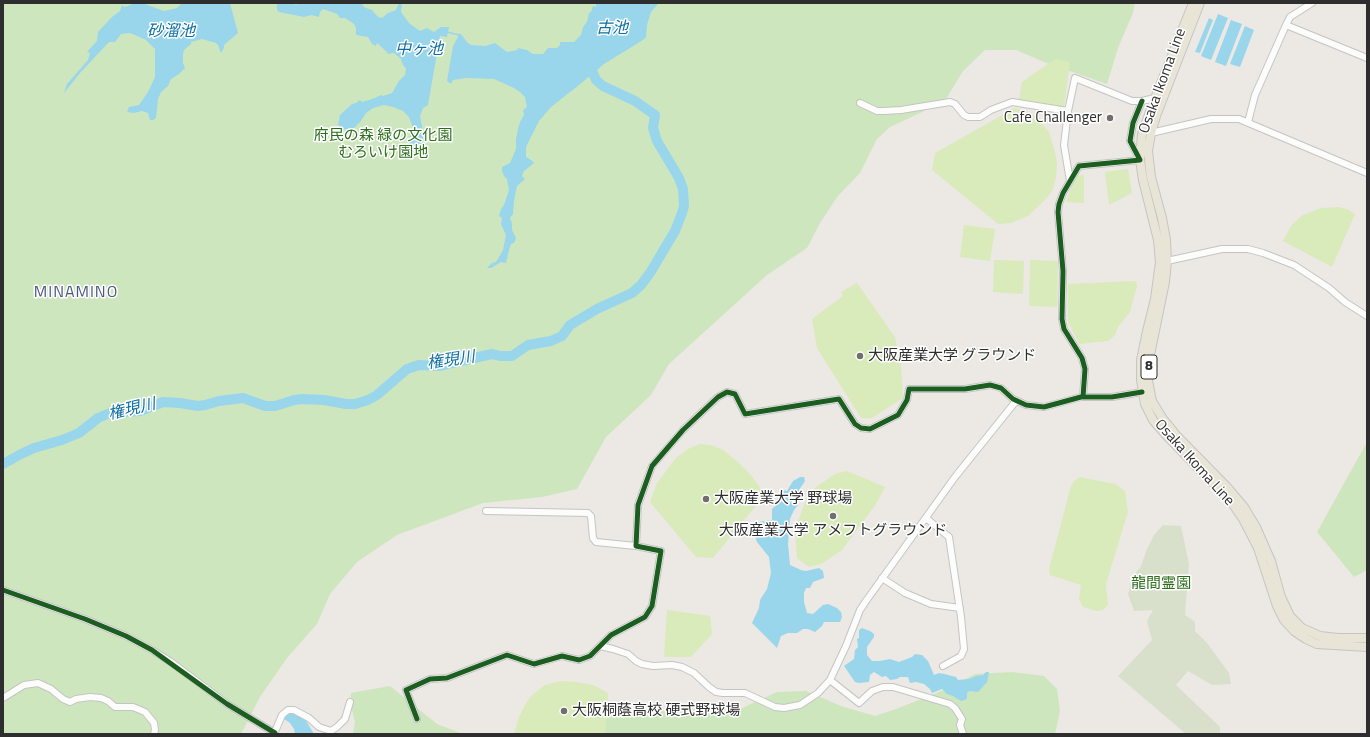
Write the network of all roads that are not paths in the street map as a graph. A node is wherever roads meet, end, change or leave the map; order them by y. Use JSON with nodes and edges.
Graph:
{"nodes":[{"id":1,"x":1193,"y":3,"type":"edge"},
{"id":2,"x":1200,"y":3,"type":"edge"},
{"id":3,"x":1312,"y":3,"type":"edge"},
{"id":4,"x":1286,"y":25,"type":"junction"},
{"id":5,"x":1367,"y":58,"type":"edge"},
{"id":6,"x":1154,"y":98,"type":"junction"},
{"id":7,"x":1142,"y":101,"type":"junction"},
{"id":8,"x":860,"y":103,"type":"dead end"},
{"id":9,"x":1068,"y":111,"type":"junction"},
{"id":10,"x":1248,"y":122,"type":"junction"},
{"id":11,"x":1151,"y":133,"type":"junction"},
{"id":12,"x":1140,"y":160,"type":"junction"},
{"id":13,"x":1367,"y":174,"type":"edge"},
{"id":14,"x":1070,"y":182,"type":"junction"},
{"id":15,"x":1166,"y":261,"type":"junction"},
{"id":16,"x":1367,"y":316,"type":"edge"},
{"id":17,"x":1142,"y":392,"type":"junction"},
{"id":18,"x":1083,"y":397,"type":"junction"},
{"id":19,"x":1016,"y":401,"type":"junction"},
{"id":20,"x":486,"y":511,"type":"dead end"},
{"id":21,"x":926,"y":518,"type":"junction"},
{"id":22,"x":636,"y":546,"type":"junction"},
{"id":23,"x":882,"y":578,"type":"junction"},
{"id":24,"x":3,"y":590,"type":"edge"},
{"id":25,"x":960,"y":608,"type":"junction"},
{"id":26,"x":1367,"y":638,"type":"edge"},
{"id":27,"x":600,"y":646,"type":"junction"},
{"id":28,"x":1367,"y":647,"type":"edge"},
{"id":29,"x":943,"y":666,"type":"dead end"},
{"id":30,"x":830,"y":680,"type":"junction"},
{"id":31,"x":3,"y":698,"type":"edge"},
{"id":32,"x":350,"y":702,"type":"dead end"},
{"id":33,"x":417,"y":719,"type":"dead end"},
{"id":34,"x":275,"y":733,"type":"edge"},
{"id":35,"x":154,"y":734,"type":"edge"},
{"id":36,"x":963,"y":734,"type":"edge"}],
"edges":[{"from":1,"to":6,"type":"main road","name":"Osaka Ikoma Line","number":"8"},
{"from":2,"to":11,"type":"main road","name":"Osaka Ikoma Line","number":"8"},
{"from":3,"to":4,"type":"street"},
{"from":4,"to":5,"type":"street"},
{"from":4,"to":10,"type":"street"},
{"from":6,"to":7,"type":"street"},
{"from":6,"to":12,"type":"main road","name":"Osaka Ikoma Line","number":"8"},
{"from":7,"to":9,"type":"street"},
{"from":7,"to":12,"type":"street"},
{"from":8,"to":9,"type":"street"},
{"from":9,"to":14,"type":"street"},
{"from":10,"to":11,"type":"street"},
{"from":10,"to":13,"type":"street"},
{"from":11,"to":15,"type":"main road","name":"Osaka Ikoma Line","number":"8"},
{"from":12,"to":14,"type":"street"},
{"from":12,"to":17,"type":"main road","name":"Osaka Ikoma Line","number":"8"},
{"from":14,"to":18,"type":"street"},
{"from":15,"to":16,"type":"street"},
{"from":15,"to":26,"type":"main road","name":"Osaka Ikoma Line","number":"8"},
{"from":17,"to":18,"type":"street"},
{"from":17,"to":28,"type":"main road","name":"Osaka Ikoma Line","number":"8"},
{"from":18,"to":19,"type":"street"},
{"from":19,"to":21,"type":"street"},
{"from":19,"to":22,"type":"street"},
{"from":20,"to":22,"type":"street"},
{"from":21,"to":23,"type":"street"},
{"from":21,"to":25,"type":"street"},
{"from":22,"to":27,"type":"street"},
{"from":23,"to":25,"type":"street"},
{"from":23,"to":30,"type":"street"},
{"from":24,"to":34,"type":"street"},
{"from":25,"to":29,"type":"street"},
{"from":27,"to":30,"type":"street"},
{"from":27,"to":33,"type":"street"},
{"from":30,"to":36,"type":"street"},
{"from":31,"to":35,"type":"street"},
{"from":32,"to":34,"type":"street"}]}
